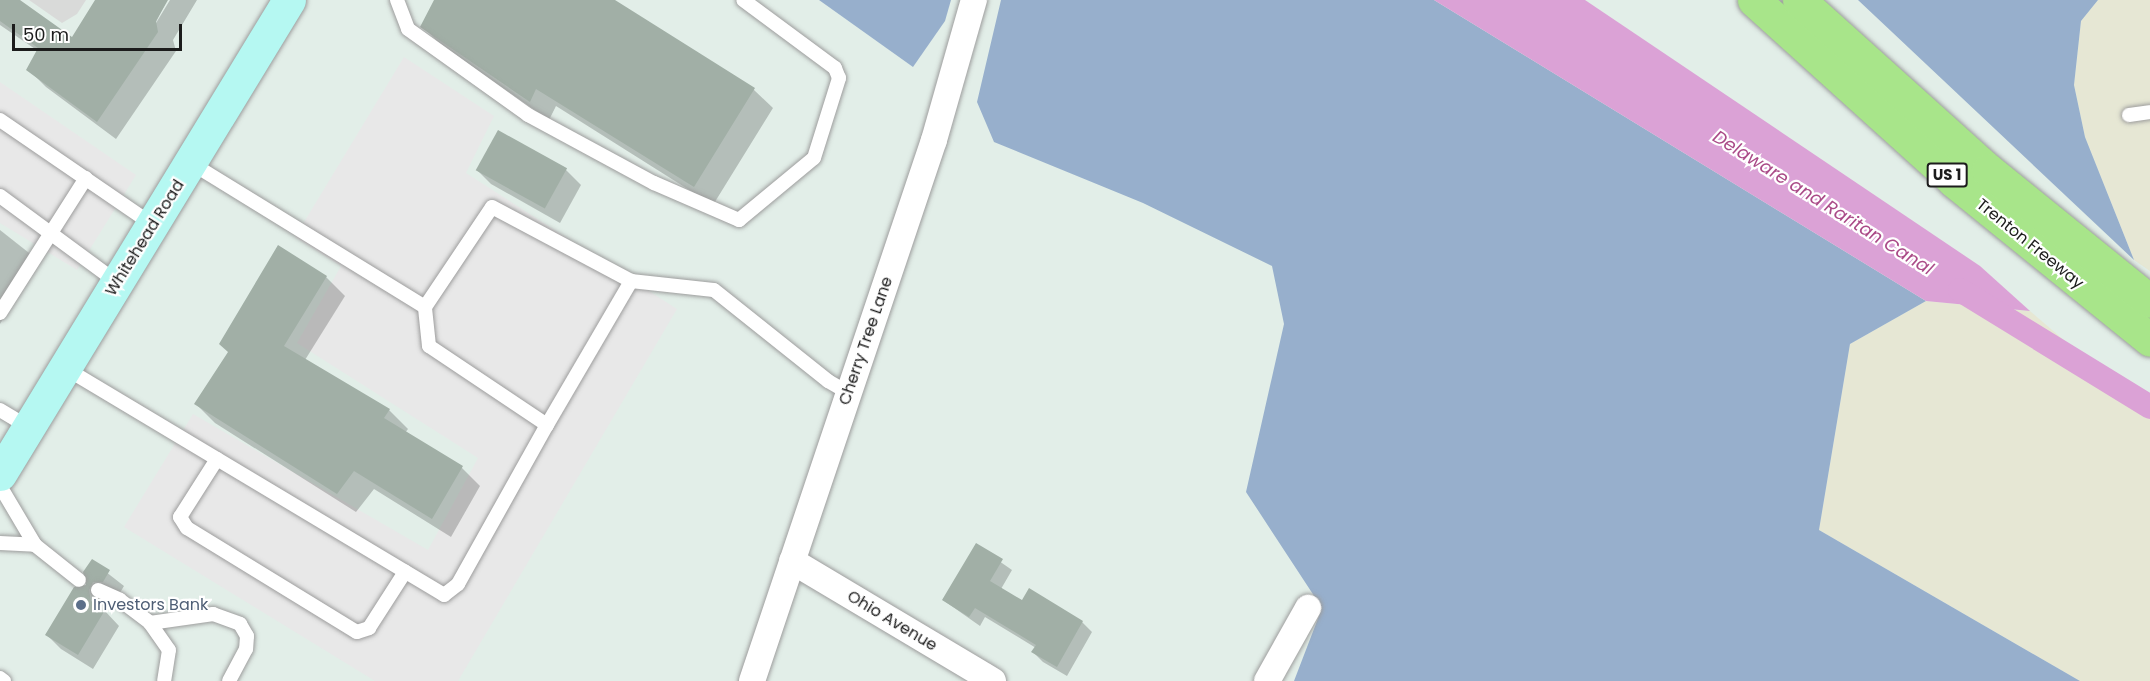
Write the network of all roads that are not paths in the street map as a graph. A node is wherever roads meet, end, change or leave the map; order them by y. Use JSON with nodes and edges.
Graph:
{"nodes":[{"id":1,"x":289,"y":0,"type":"edge"},
{"id":2,"x":397,"y":0,"type":"edge"},
{"id":3,"x":743,"y":0,"type":"edge"},
{"id":4,"x":974,"y":0,"type":"edge"},
{"id":5,"x":1754,"y":0,"type":"edge"},
{"id":6,"x":1799,"y":0,"type":"edge"},
{"id":7,"x":2129,"y":115,"type":"dead end"},
{"id":8,"x":2149,"y":117,"type":"edge"},
{"id":9,"x":0,"y":120,"type":"edge"},
{"id":10,"x":191,"y":163,"type":"junction"},
{"id":11,"x":86,"y":178,"type":"junction"},
{"id":12,"x":0,"y":196,"type":"edge"},
{"id":13,"x":154,"y":226,"type":"junction"},
{"id":14,"x":52,"y":236,"type":"junction"},
{"id":15,"x":631,"y":281,"type":"junction"},
{"id":16,"x":118,"y":283,"type":"junction"},
{"id":17,"x":2150,"y":301,"type":"edge"},
{"id":18,"x":425,"y":307,"type":"junction"},
{"id":19,"x":0,"y":313,"type":"edge"},
{"id":20,"x":2150,"y":340,"type":"edge"},
{"id":21,"x":64,"y":368,"type":"junction"},
{"id":22,"x":849,"y":393,"type":"junction"},
{"id":23,"x":0,"y":410,"type":"edge"},
{"id":24,"x":546,"y":425,"type":"junction"},
{"id":25,"x":28,"y":427,"type":"junction"},
{"id":26,"x":217,"y":459,"type":"junction"},
{"id":27,"x":0,"y":474,"type":"edge"},
{"id":28,"x":0,"y":486,"type":"edge"},
{"id":29,"x":0,"y":543,"type":"edge"},
{"id":30,"x":35,"y":544,"type":"junction"},
{"id":31,"x":792,"y":561,"type":"junction"},
{"id":32,"x":405,"y":572,"type":"junction"},
{"id":33,"x":79,"y":580,"type":"dead end"},
{"id":34,"x":98,"y":590,"type":"dead end"},
{"id":35,"x":1308,"y":608,"type":"dead end"},
{"id":36,"x":150,"y":623,"type":"junction"},
{"id":37,"x":0,"y":678,"type":"edge"},
{"id":38,"x":4,"y":681,"type":"edge"},
{"id":39,"x":164,"y":681,"type":"edge"},
{"id":40,"x":229,"y":681,"type":"edge"},
{"id":41,"x":752,"y":681,"type":"edge"},
{"id":42,"x":993,"y":681,"type":"edge"},
{"id":43,"x":1267,"y":681,"type":"edge"}],
"edges":[{"from":1,"to":10,"type":"main road","name":"Whitehead Road"},
{"from":2,"to":3,"type":"lane"},
{"from":4,"to":22,"type":"street","name":"Cherry Tree Lane"},
{"from":5,"to":20,"type":"highway","name":"Trenton Freeway","number":"US 1"},
{"from":6,"to":17,"type":"highway","name":"Trenton Freeway","number":"US 1"},
{"from":7,"to":8,"type":"lane"},
{"from":9,"to":11,"type":"lane"},
{"from":10,"to":13,"type":"main road","name":"Whitehead Road"},
{"from":10,"to":18,"type":"lane"},
{"from":11,"to":13,"type":"lane"},
{"from":11,"to":14,"type":"lane"},
{"from":12,"to":14,"type":"lane"},
{"from":13,"to":16,"type":"main road","name":"Whitehead Road"},
{"from":14,"to":16,"type":"lane"},
{"from":14,"to":19,"type":"lane"},
{"from":15,"to":18,"type":"lane"},
{"from":15,"to":22,"type":"lane"},
{"from":15,"to":24,"type":"lane"},
{"from":16,"to":21,"type":"main road","name":"Whitehead Road"},
{"from":18,"to":24,"type":"lane"},
{"from":21,"to":25,"type":"main road","name":"Whitehead Road"},
{"from":21,"to":26,"type":"lane"},
{"from":22,"to":31,"type":"street","name":"Cherry Tree Lane"},
{"from":23,"to":25,"type":"lane"},
{"from":24,"to":32,"type":"lane"},
{"from":25,"to":27,"type":"main road","name":"Whitehead Road"},
{"from":26,"to":32,"type":"lane"},
{"from":26,"to":32,"type":"lane"},
{"from":28,"to":30,"type":"lane"},
{"from":29,"to":30,"type":"lane"},
{"from":30,"to":33,"type":"lane"},
{"from":31,"to":41,"type":"street","name":"Cherry Tree Lane"},
{"from":31,"to":42,"type":"street","name":"Ohio Avenue"},
{"from":34,"to":36,"type":"lane"},
{"from":35,"to":43,"type":"street"},
{"from":36,"to":39,"type":"lane"},
{"from":36,"to":40,"type":"lane"},
{"from":37,"to":38,"type":"lane"}]}
